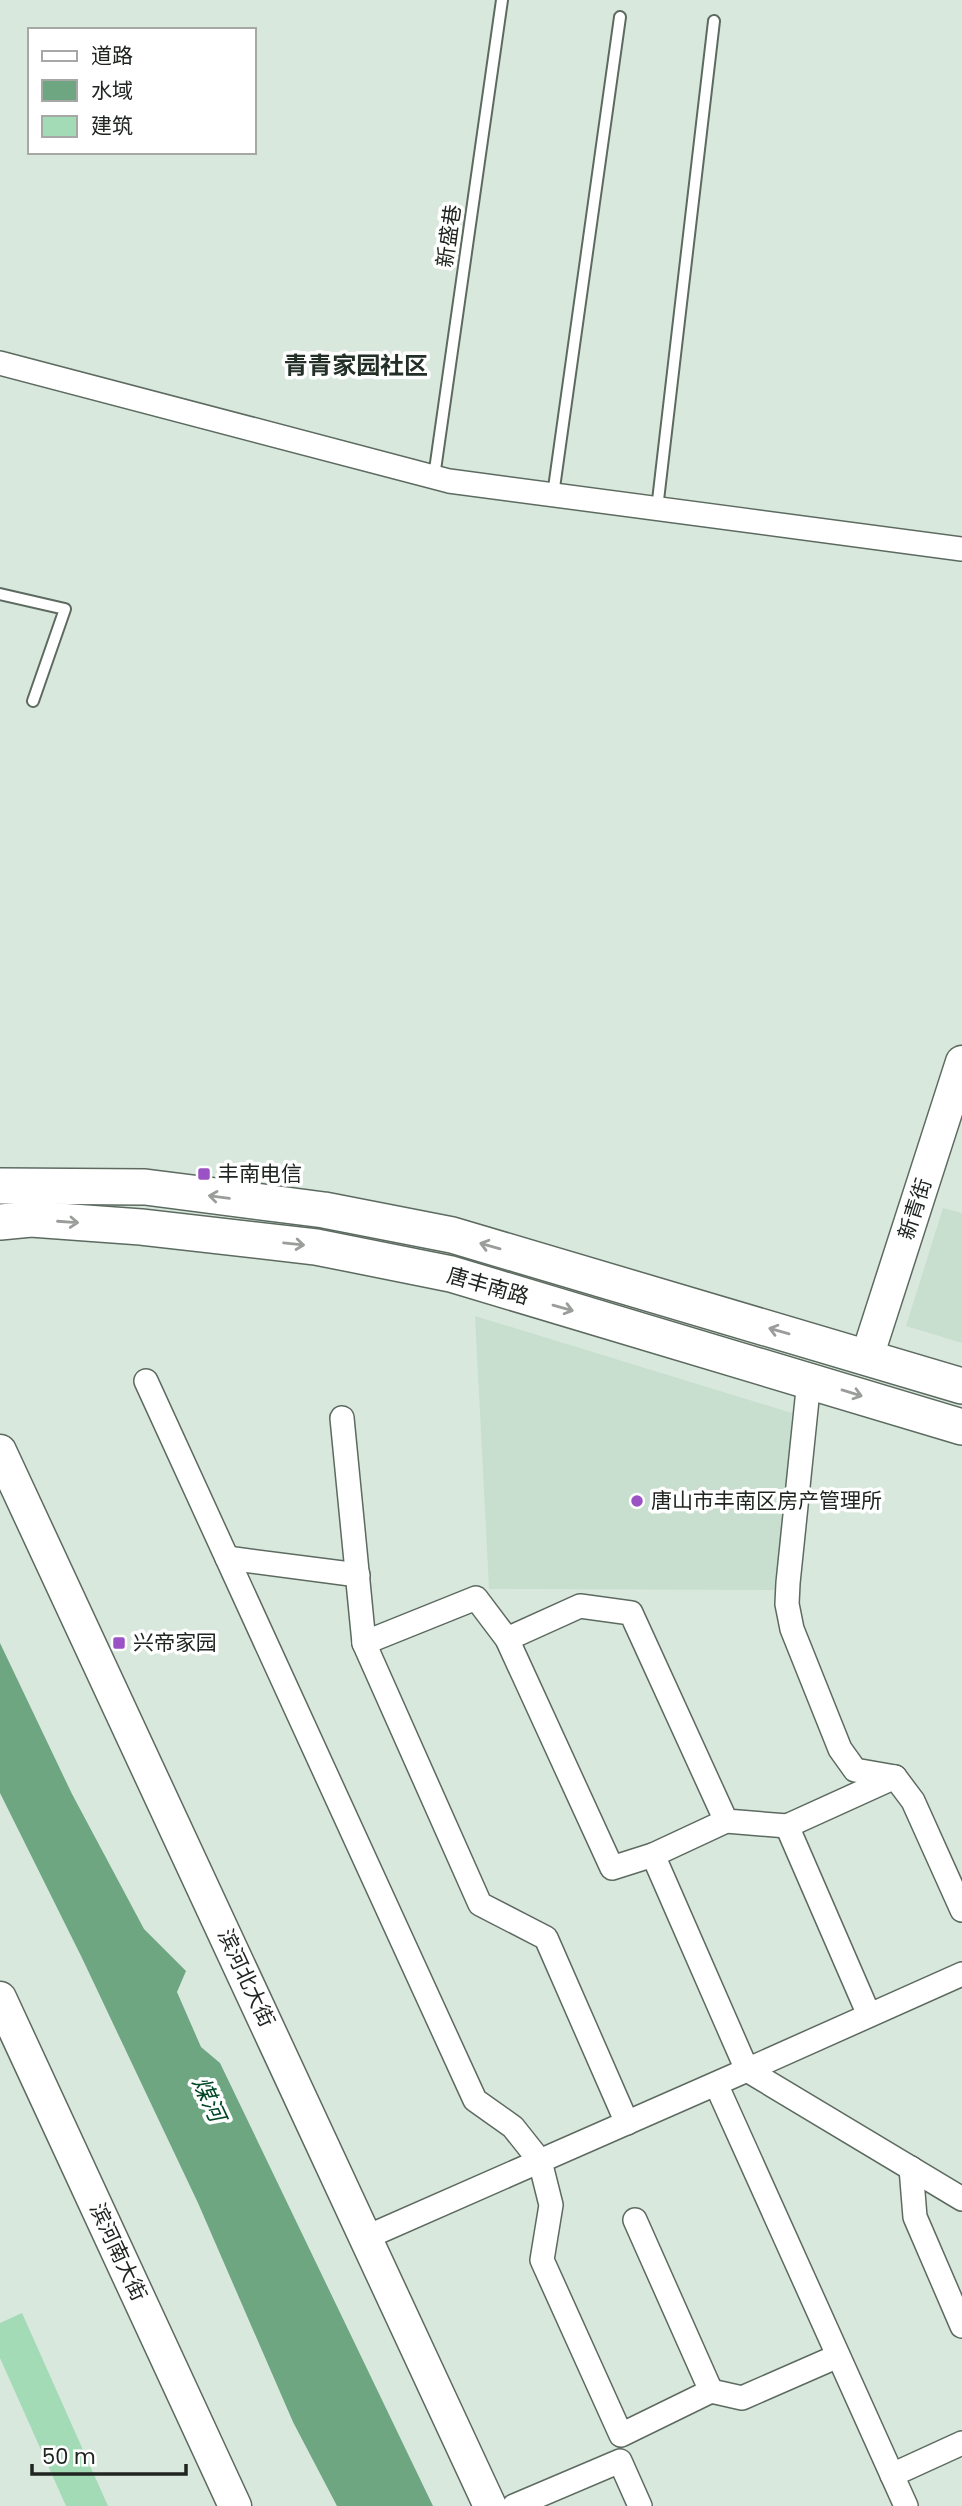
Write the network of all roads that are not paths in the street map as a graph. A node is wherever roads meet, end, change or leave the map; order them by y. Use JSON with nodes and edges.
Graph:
{"nodes":[{"id":1,"x":502,"y":0,"type":"edge"},
{"id":2,"x":620,"y":17,"type":"dead end"},
{"id":3,"x":715,"y":21,"type":"dead end"},
{"id":4,"x":0,"y":363,"type":"edge"},
{"id":5,"x":434,"y":477,"type":"junction"},
{"id":6,"x":553,"y":495,"type":"junction"},
{"id":7,"x":657,"y":509,"type":"junction"},
{"id":8,"x":962,"y":550,"type":"edge"},
{"id":9,"x":0,"y":594,"type":"edge"},
{"id":10,"x":33,"y":701,"type":"dead end"},
{"id":11,"x":962,"y":1062,"type":"edge"},
{"id":12,"x":0,"y":1186,"type":"edge"},
{"id":13,"x":0,"y":1223,"type":"edge"},
{"id":14,"x":867,"y":1357,"type":"junction"},
{"id":15,"x":809,"y":1380,"type":"junction"},
{"id":16,"x":146,"y":1381,"type":"dead end"},
{"id":17,"x":962,"y":1386,"type":"edge"},
{"id":18,"x":342,"y":1418,"type":"dead end"},
{"id":19,"x":962,"y":1427,"type":"edge"},
{"id":20,"x":0,"y":1451,"type":"edge"},
{"id":21,"x":227,"y":1558,"type":"junction"},
{"id":22,"x":358,"y":1575,"type":"junction"},
{"id":23,"x":507,"y":1639,"type":"junction"},
{"id":24,"x":364,"y":1643,"type":"junction"},
{"id":25,"x":895,"y":1777,"type":"junction"},
{"id":26,"x":726,"y":1821,"type":"junction"},
{"id":27,"x":787,"y":1826,"type":"junction"},
{"id":28,"x":653,"y":1855,"type":"junction"},
{"id":29,"x":962,"y":1910,"type":"edge"},
{"id":30,"x":962,"y":1974,"type":"edge"},
{"id":31,"x":0,"y":1998,"type":"edge"},
{"id":32,"x":869,"y":2015,"type":"junction"},
{"id":33,"x":747,"y":2070,"type":"junction"},
{"id":34,"x":716,"y":2084,"type":"junction"},
{"id":35,"x":626,"y":2123,"type":"junction"},
{"id":36,"x":540,"y":2161,"type":"junction"},
{"id":37,"x":911,"y":2168,"type":"junction"},
{"id":38,"x":962,"y":2199,"type":"edge"},
{"id":39,"x":635,"y":2220,"type":"dead end"},
{"id":40,"x":367,"y":2237,"type":"junction"},
{"id":41,"x":962,"y":2326,"type":"edge"},
{"id":42,"x":838,"y":2356,"type":"junction"},
{"id":43,"x":711,"y":2391,"type":"junction"},
{"id":44,"x":962,"y":2443,"type":"edge"},
{"id":45,"x":892,"y":2475,"type":"junction"},
{"id":46,"x":235,"y":2506,"type":"edge"},
{"id":47,"x":490,"y":2506,"type":"edge"},
{"id":48,"x":514,"y":2506,"type":"edge"},
{"id":49,"x":640,"y":2506,"type":"edge"},
{"id":50,"x":906,"y":2506,"type":"edge"}],
"edges":[{"from":1,"to":5,"type":"lane","name":"新盛巷"},
{"from":2,"to":6,"type":"lane"},
{"from":3,"to":7,"type":"lane"},
{"from":4,"to":5,"type":"street"},
{"from":5,"to":6,"type":"street"},
{"from":6,"to":7,"type":"street"},
{"from":7,"to":8,"type":"street"},
{"from":9,"to":10,"type":"lane"},
{"from":11,"to":14,"type":"main road","name":"新青街"},
{"from":14,"to":12,"type":"main road","name":"唐丰南路","one_way":true},
{"from":13,"to":15,"type":"main road","name":"唐丰南路","one_way":true},
{"from":14,"to":17,"type":"main road","name":"唐丰南路"},
{"from":15,"to":19,"type":"main road","name":"唐丰南路","one_way":true},
{"from":15,"to":25,"type":"street"},
{"from":16,"to":21,"type":"street"},
{"from":18,"to":22,"type":"street"},
{"from":20,"to":40,"type":"main road","name":"滨河北大街"},
{"from":21,"to":22,"type":"street"},
{"from":21,"to":36,"type":"street"},
{"from":22,"to":24,"type":"street"},
{"from":23,"to":24,"type":"street"},
{"from":23,"to":26,"type":"street"},
{"from":23,"to":28,"type":"street"},
{"from":24,"to":35,"type":"street"},
{"from":25,"to":27,"type":"street"},
{"from":25,"to":29,"type":"street"},
{"from":26,"to":27,"type":"street"},
{"from":26,"to":28,"type":"street"},
{"from":27,"to":32,"type":"street"},
{"from":28,"to":33,"type":"street"},
{"from":30,"to":32,"type":"street"},
{"from":31,"to":46,"type":"main road","name":"滨河南大街"},
{"from":32,"to":33,"type":"street"},
{"from":33,"to":34,"type":"street"},
{"from":33,"to":37,"type":"street"},
{"from":34,"to":35,"type":"street"},
{"from":34,"to":42,"type":"street"},
{"from":35,"to":36,"type":"street"},
{"from":36,"to":40,"type":"street"},
{"from":36,"to":43,"type":"street"},
{"from":37,"to":38,"type":"street"},
{"from":37,"to":41,"type":"street"},
{"from":39,"to":43,"type":"street"},
{"from":40,"to":47,"type":"main road","name":"滨河北大街"},
{"from":42,"to":43,"type":"street"},
{"from":42,"to":45,"type":"street"},
{"from":44,"to":45,"type":"street"},
{"from":45,"to":50,"type":"street"},
{"from":48,"to":49,"type":"street"}]}
